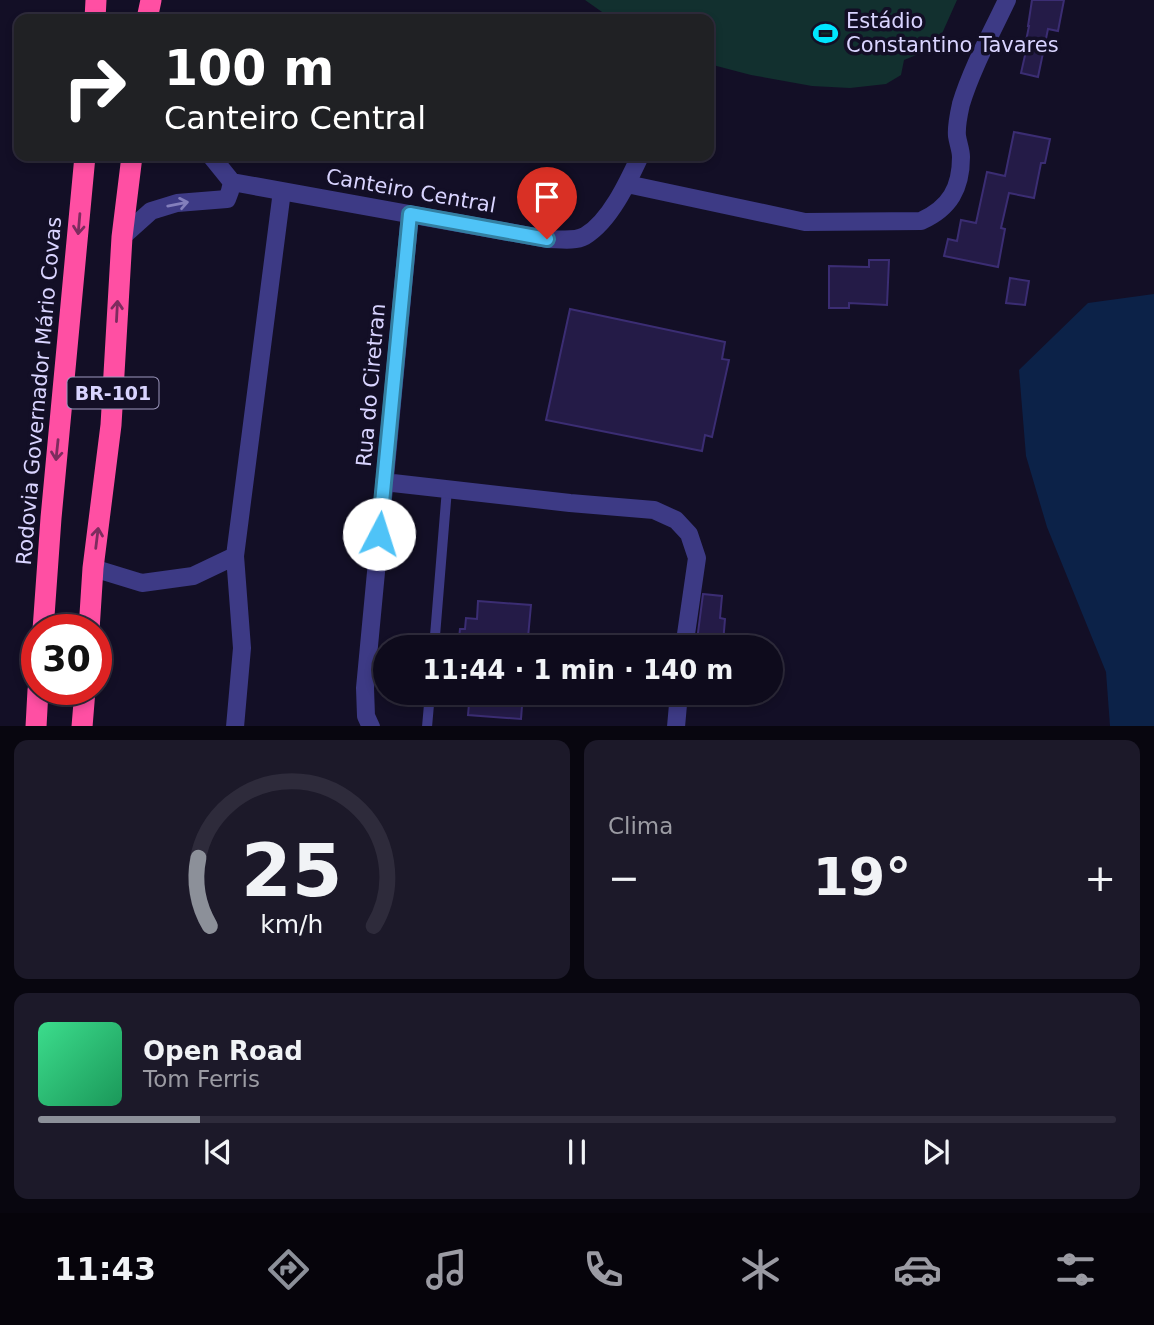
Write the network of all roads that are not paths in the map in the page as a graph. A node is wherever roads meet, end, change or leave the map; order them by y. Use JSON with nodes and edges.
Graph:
{"nodes":[{"id":1,"x":1007,"y":0,"type":"edge"},
{"id":2,"x":85,"y":161,"type":"edge"},
{"id":3,"x":131,"y":161,"type":"edge"},
{"id":4,"x":215,"y":161,"type":"edge"},
{"id":5,"x":638,"y":161,"type":"edge"},
{"id":6,"x":232,"y":182,"type":"junction"},
{"id":7,"x":627,"y":184,"type":"junction"},
{"id":8,"x":282,"y":191,"type":"junction"},
{"id":9,"x":410,"y":214,"type":"junction"},
{"id":10,"x":122,"y":237,"type":"junction"},
{"id":11,"x":384,"y":482,"type":"junction"},
{"id":12,"x":447,"y":489,"type":"junction"},
{"id":13,"x":235,"y":556,"type":"junction"},
{"id":14,"x":93,"y":568,"type":"junction"},
{"id":15,"x":44,"y":614,"type":"edge"},
{"id":16,"x":90,"y":614,"type":"edge"},
{"id":17,"x":435,"y":635,"type":"edge"},
{"id":18,"x":686,"y":635,"type":"edge"},
{"id":19,"x":37,"y":705,"type":"edge"},
{"id":20,"x":84,"y":705,"type":"edge"},
{"id":21,"x":429,"y":705,"type":"edge"},
{"id":22,"x":678,"y":705,"type":"edge"},
{"id":23,"x":36,"y":726,"type":"edge"},
{"id":24,"x":82,"y":726,"type":"edge"},
{"id":25,"x":235,"y":726,"type":"edge"},
{"id":26,"x":371,"y":726,"type":"edge"},
{"id":27,"x":428,"y":726,"type":"edge"},
{"id":28,"x":676,"y":726,"type":"edge"}],
"edges":[{"from":1,"to":7,"type":"street"},
{"from":2,"to":15,"type":"highway","name":"Rodovia Governador Mário Covas","number":"BR-101","one_way":true},
{"from":3,"to":10,"type":"highway","number":"BR-101"},
{"from":4,"to":6,"type":"street"},
{"from":5,"to":7,"type":"street"},
{"from":6,"to":8,"type":"street","name":"Canteiro Central"},
{"from":10,"to":6,"type":"street","one_way":true},
{"from":7,"to":9,"type":"street","name":"Canteiro Central"},
{"from":8,"to":9,"type":"street","name":"Canteiro Central"},
{"from":8,"to":13,"type":"street"},
{"from":9,"to":11,"type":"street","name":"Rua do Ciretran"},
{"from":14,"to":10,"type":"highway","number":"BR-101","one_way":true},
{"from":11,"to":12,"type":"street"},
{"from":11,"to":26,"type":"street","name":"Rua do Ciretran"},
{"from":12,"to":17,"type":"lane"},
{"from":12,"to":18,"type":"street"},
{"from":13,"to":14,"type":"street"},
{"from":13,"to":25,"type":"street"},
{"from":14,"to":16,"type":"highway","number":"BR-101"},
{"from":19,"to":23,"type":"highway"},
{"from":20,"to":24,"type":"highway"},
{"from":21,"to":27,"type":"lane"},
{"from":22,"to":28,"type":"street"}]}
